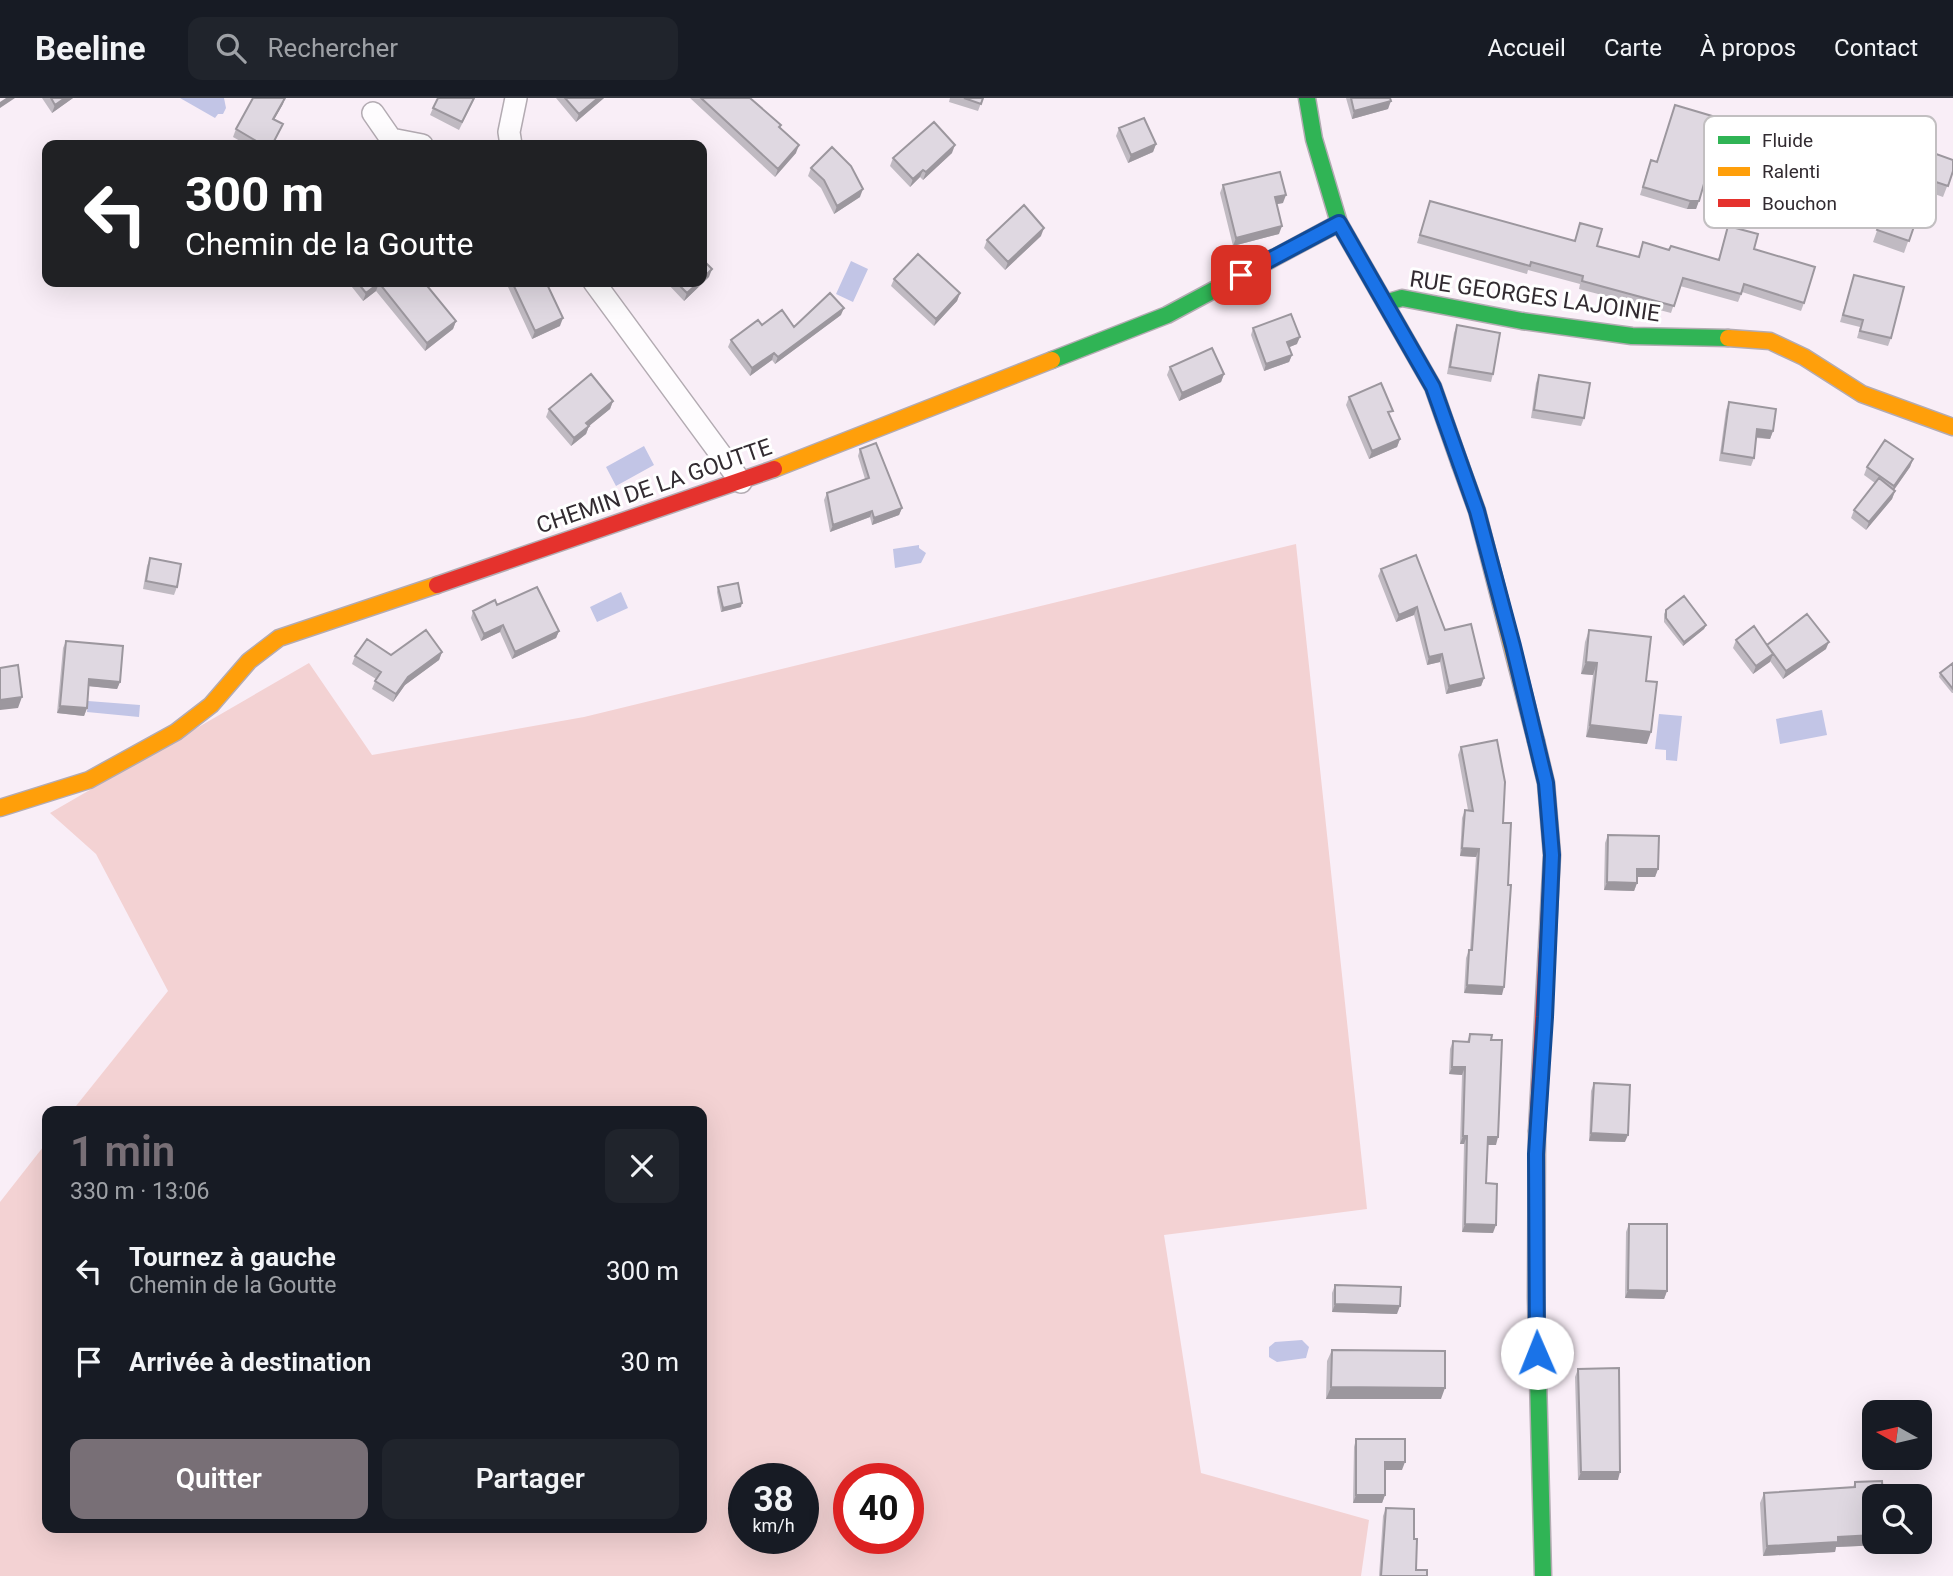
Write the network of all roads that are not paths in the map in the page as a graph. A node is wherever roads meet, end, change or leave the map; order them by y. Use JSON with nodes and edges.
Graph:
{"nodes":[{"id":1,"x":516,"y":98,"type":"edge"},
{"id":2,"x":1307,"y":98,"type":"edge"},
{"id":3,"x":373,"y":113,"type":"dead end"},
{"id":4,"x":396,"y":140,"type":"edge"},
{"id":5,"x":510,"y":140,"type":"edge"},
{"id":6,"x":1339,"y":223,"type":"junction"},
{"id":7,"x":598,"y":287,"type":"edge"},
{"id":8,"x":1385,"y":303,"type":"junction"},
{"id":9,"x":1953,"y":427,"type":"edge"},
{"id":10,"x":741,"y":482,"type":"junction"},
{"id":11,"x":0,"y":808,"type":"edge"},
{"id":12,"x":1543,"y":1576,"type":"edge"}],
"edges":[{"from":1,"to":5,"type":"street"},
{"from":2,"to":6,"type":"street"},
{"from":3,"to":4,"type":"street"},
{"from":6,"to":8,"type":"street"},
{"from":6,"to":10,"type":"street","name":"CHEMIN DE LA GOUTTE"},
{"from":7,"to":10,"type":"street"},
{"from":8,"to":9,"type":"street","name":"RUE GEORGES LAJOINIE"},
{"from":8,"to":12,"type":"street"},
{"from":10,"to":11,"type":"street","name":"CHEMIN DE LA GOUTTE"}]}
